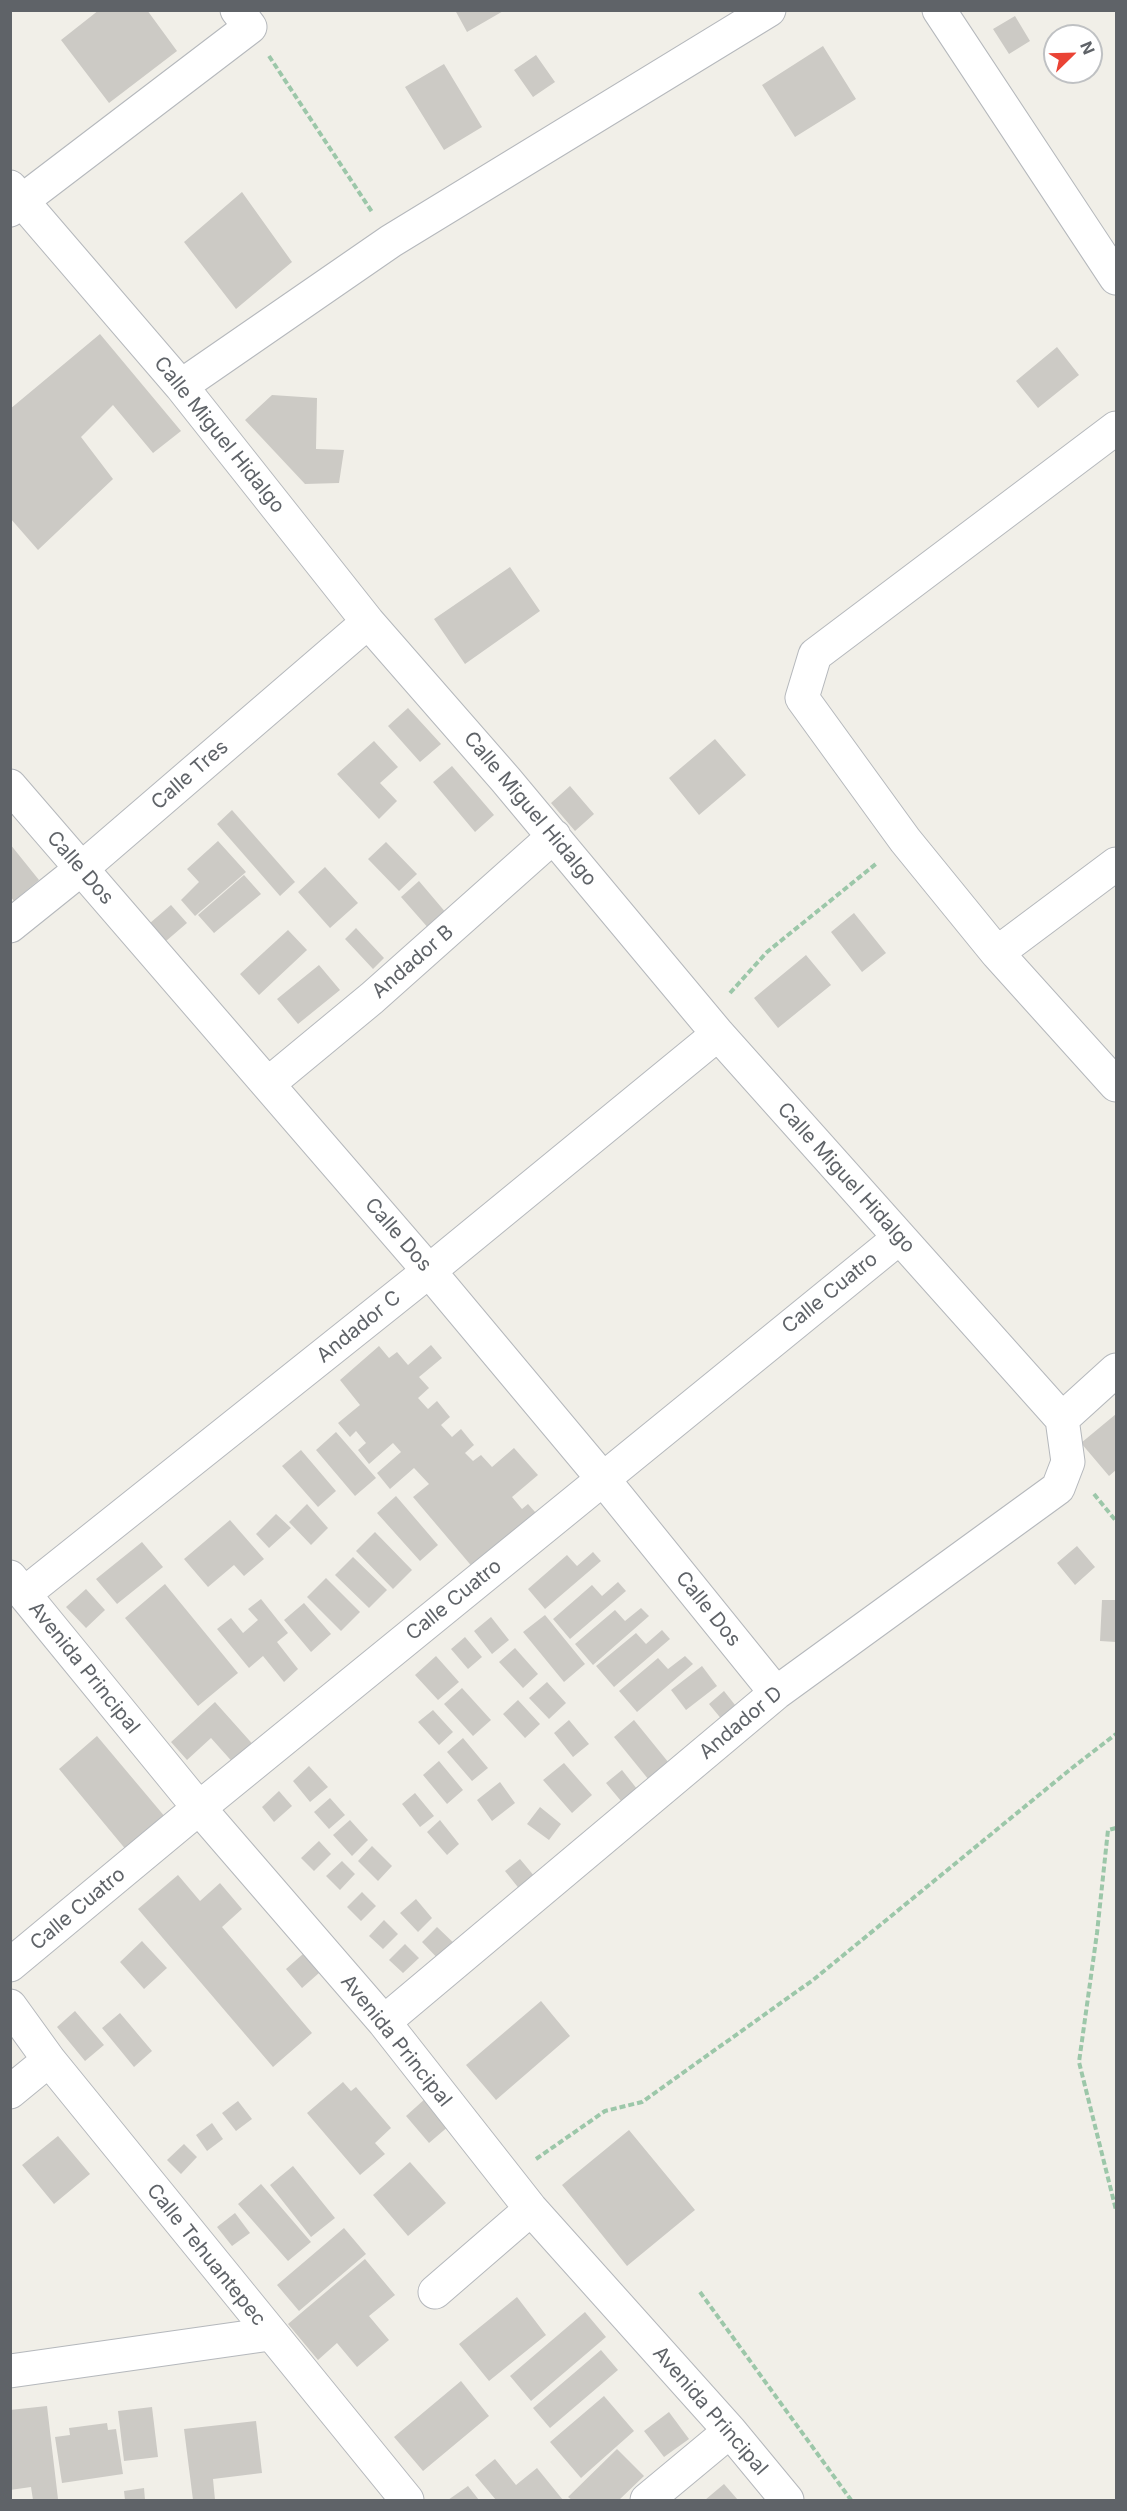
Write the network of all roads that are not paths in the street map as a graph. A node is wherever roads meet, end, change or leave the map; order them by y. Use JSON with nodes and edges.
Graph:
{"nodes":[{"id":1,"x":769,"y":10,"type":"edge"},
{"id":2,"x":939,"y":10,"type":"edge"},
{"id":3,"x":243,"y":19,"type":"edge"},
{"id":4,"x":14,"y":200,"type":"edge"},
{"id":5,"x":1116,"y":278,"type":"edge"},
{"id":6,"x":181,"y":386,"type":"junction"},
{"id":7,"x":1116,"y":428,"type":"edge"},
{"id":8,"x":368,"y":622,"type":"junction"},
{"id":9,"x":10,"y":786,"type":"edge"},
{"id":10,"x":554,"y":836,"type":"junction"},
{"id":11,"x":1116,"y":864,"type":"edge"},
{"id":12,"x":81,"y":869,"type":"junction"},
{"id":13,"x":10,"y":926,"type":"edge"},
{"id":14,"x":997,"y":953,"type":"junction"},
{"id":15,"x":718,"y":1034,"type":"junction"},
{"id":16,"x":268,"y":1084,"type":"junction"},
{"id":17,"x":1116,"y":1085,"type":"edge"},
{"id":18,"x":898,"y":1238,"type":"junction"},
{"id":19,"x":429,"y":1271,"type":"junction"},
{"id":20,"x":1116,"y":1370,"type":"edge"},
{"id":21,"x":1062,"y":1419,"type":"junction"},
{"id":22,"x":603,"y":1479,"type":"junction"},
{"id":23,"x":17,"y":1586,"type":"edge"},
{"id":24,"x":776,"y":1693,"type":"junction"},
{"id":25,"x":199,"y":1808,"type":"junction"},
{"id":26,"x":10,"y":1965,"type":"edge"},
{"id":27,"x":10,"y":2006,"type":"edge"},
{"id":28,"x":384,"y":2022,"type":"junction"},
{"id":29,"x":49,"y":2060,"type":"junction"},
{"id":30,"x":10,"y":2092,"type":"edge"},
{"id":31,"x":531,"y":2209,"type":"junction"},
{"id":32,"x":435,"y":2292,"type":"dead end"},
{"id":33,"x":270,"y":2334,"type":"junction"},
{"id":34,"x":10,"y":2371,"type":"edge"},
{"id":35,"x":730,"y":2431,"type":"junction"},
{"id":36,"x":407,"y":2500,"type":"edge"},
{"id":37,"x":647,"y":2500,"type":"edge"},
{"id":38,"x":787,"y":2500,"type":"edge"}],
"edges":[{"from":1,"to":6,"type":"street"},
{"from":2,"to":5,"type":"street"},
{"from":3,"to":4,"type":"street"},
{"from":4,"to":6,"type":"street","name":"Calle Miguel Hidalgo"},
{"from":6,"to":8,"type":"street","name":"Calle Miguel Hidalgo"},
{"from":7,"to":14,"type":"street"},
{"from":8,"to":10,"type":"street","name":"Calle Miguel Hidalgo"},
{"from":8,"to":12,"type":"street","name":"Calle Tres"},
{"from":9,"to":12,"type":"street","name":"Calle Dos"},
{"from":10,"to":15,"type":"street","name":"Calle Miguel Hidalgo"},
{"from":10,"to":16,"type":"street","name":"Andador B"},
{"from":11,"to":14,"type":"street"},
{"from":12,"to":13,"type":"street","name":"Calle Tres"},
{"from":12,"to":16,"type":"street","name":"Calle Dos"},
{"from":14,"to":17,"type":"street"},
{"from":15,"to":18,"type":"street","name":"Calle Miguel Hidalgo"},
{"from":15,"to":19,"type":"street","name":"Andador C"},
{"from":16,"to":19,"type":"street","name":"Calle Dos"},
{"from":18,"to":21,"type":"street","name":"Calle Miguel Hidalgo"},
{"from":18,"to":22,"type":"street","name":"Calle Cuatro"},
{"from":19,"to":22,"type":"street","name":"Calle Dos"},
{"from":19,"to":23,"type":"street","name":"Andador C"},
{"from":20,"to":21,"type":"street"},
{"from":21,"to":24,"type":"street","name":"Andador D"},
{"from":22,"to":24,"type":"street","name":"Calle Dos"},
{"from":22,"to":25,"type":"street","name":"Calle Cuatro"},
{"from":23,"to":25,"type":"street","name":"Avenida Principal"},
{"from":24,"to":28,"type":"street","name":"Andador D"},
{"from":25,"to":26,"type":"street","name":"Calle Cuatro"},
{"from":25,"to":28,"type":"street","name":"Avenida Principal"},
{"from":27,"to":29,"type":"street","name":"Calle Tehuantepec"},
{"from":28,"to":31,"type":"street","name":"Avenida Principal"},
{"from":29,"to":30,"type":"street"},
{"from":29,"to":33,"type":"street","name":"Calle Tehuantepec"},
{"from":31,"to":32,"type":"street"},
{"from":31,"to":35,"type":"street","name":"Avenida Principal"},
{"from":33,"to":34,"type":"street"},
{"from":33,"to":36,"type":"street","name":"Calle Tehuantepec"},
{"from":35,"to":37,"type":"street"},
{"from":35,"to":38,"type":"street","name":"Avenida Principal"}]}
